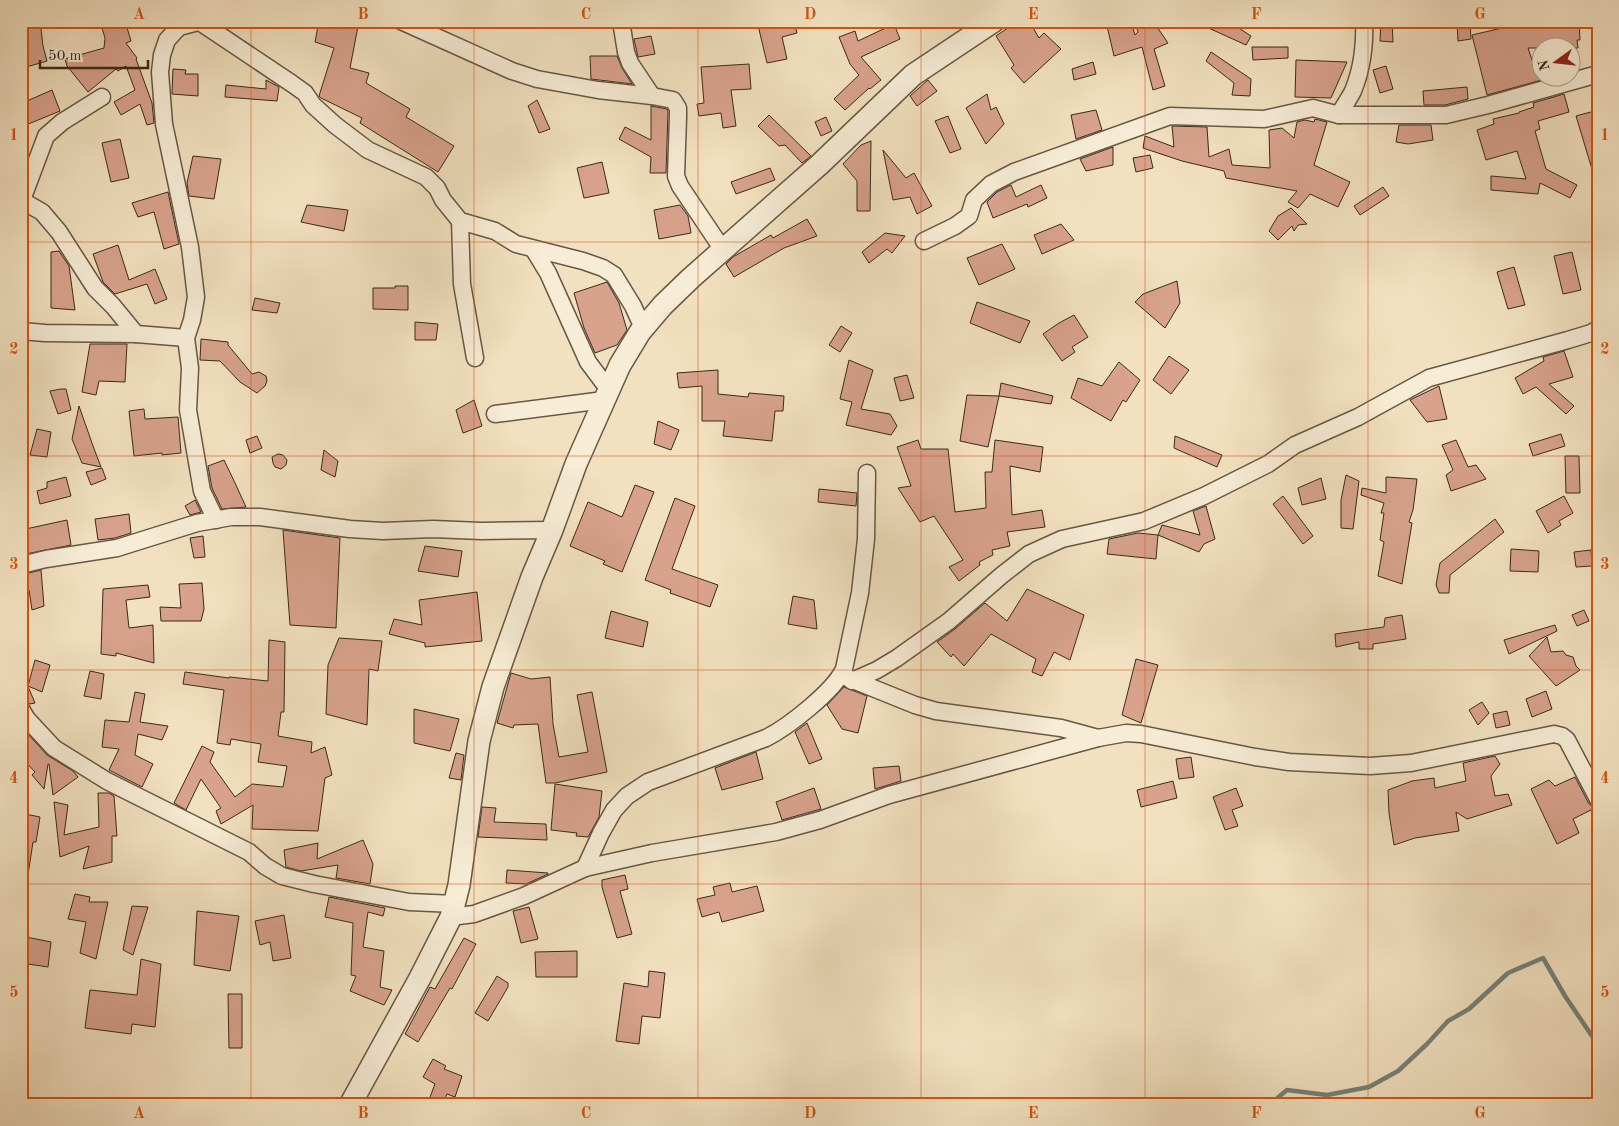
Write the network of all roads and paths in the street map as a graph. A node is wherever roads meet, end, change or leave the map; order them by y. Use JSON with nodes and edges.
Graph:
{"nodes":[{"id":1,"x":401,"y":21,"type":"edge"},
{"id":2,"x":621,"y":21,"type":"edge"},
{"id":3,"x":994,"y":21,"type":"edge"},
{"id":4,"x":1364,"y":21,"type":"edge"},
{"id":5,"x":201,"y":22,"type":"edge"},
{"id":6,"x":1598,"y":74,"type":"edge"},
{"id":7,"x":652,"y":96,"type":"junction"},
{"id":8,"x":102,"y":97,"type":"dead end"},
{"id":9,"x":1339,"y":115,"type":"junction"},
{"id":10,"x":22,"y":200,"type":"edge"},
{"id":11,"x":460,"y":221,"type":"junction"},
{"id":12,"x":924,"y":241,"type":"dead end"},
{"id":13,"x":534,"y":250,"type":"junction"},
{"id":14,"x":723,"y":250,"type":"junction"},
{"id":15,"x":643,"y":328,"type":"junction"},
{"id":16,"x":1598,"y":329,"type":"edge"},
{"id":17,"x":21,"y":331,"type":"edge"},
{"id":18,"x":136,"y":334,"type":"junction"},
{"id":19,"x":186,"y":338,"type":"junction"},
{"id":20,"x":475,"y":358,"type":"dead end"},
{"id":21,"x":606,"y":395,"type":"junction"},
{"id":22,"x":495,"y":414,"type":"dead end"},
{"id":23,"x":867,"y":473,"type":"dead end"},
{"id":24,"x":216,"y":520,"type":"junction"},
{"id":25,"x":552,"y":530,"type":"junction"},
{"id":26,"x":21,"y":566,"type":"edge"},
{"id":27,"x":847,"y":678,"type":"junction"},
{"id":28,"x":21,"y":708,"type":"edge"},
{"id":29,"x":1098,"y":738,"type":"junction"},
{"id":30,"x":1598,"y":799,"type":"edge"},
{"id":31,"x":585,"y":868,"type":"junction"},
{"id":32,"x":453,"y":910,"type":"junction"},
{"id":33,"x":350,"y":1105,"type":"edge"}],
"edges":[{"from":1,"to":7,"type":"street"},
{"from":2,"to":7,"type":"street"},
{"from":3,"to":14,"type":"street"},
{"from":4,"to":9,"type":"street"},
{"from":5,"to":11,"type":"street"},
{"from":5,"to":19,"type":"street"},
{"from":6,"to":9,"type":"street"},
{"from":7,"to":14,"type":"street"},
{"from":8,"to":10,"type":"street"},
{"from":9,"to":12,"type":"street"},
{"from":10,"to":18,"type":"street"},
{"from":11,"to":13,"type":"street"},
{"from":11,"to":20,"type":"street"},
{"from":13,"to":15,"type":"street"},
{"from":13,"to":21,"type":"street"},
{"from":14,"to":15,"type":"street"},
{"from":15,"to":21,"type":"street"},
{"from":16,"to":27,"type":"street"},
{"from":17,"to":18,"type":"street"},
{"from":18,"to":19,"type":"street"},
{"from":19,"to":24,"type":"street"},
{"from":21,"to":22,"type":"street"},
{"from":21,"to":25,"type":"street"},
{"from":23,"to":27,"type":"street"},
{"from":24,"to":25,"type":"street"},
{"from":24,"to":26,"type":"street"},
{"from":25,"to":32,"type":"street"},
{"from":27,"to":29,"type":"street"},
{"from":27,"to":31,"type":"street"},
{"from":28,"to":32,"type":"street"},
{"from":29,"to":30,"type":"street"},
{"from":29,"to":31,"type":"street"},
{"from":31,"to":32,"type":"street"},
{"from":32,"to":33,"type":"street"}]}
